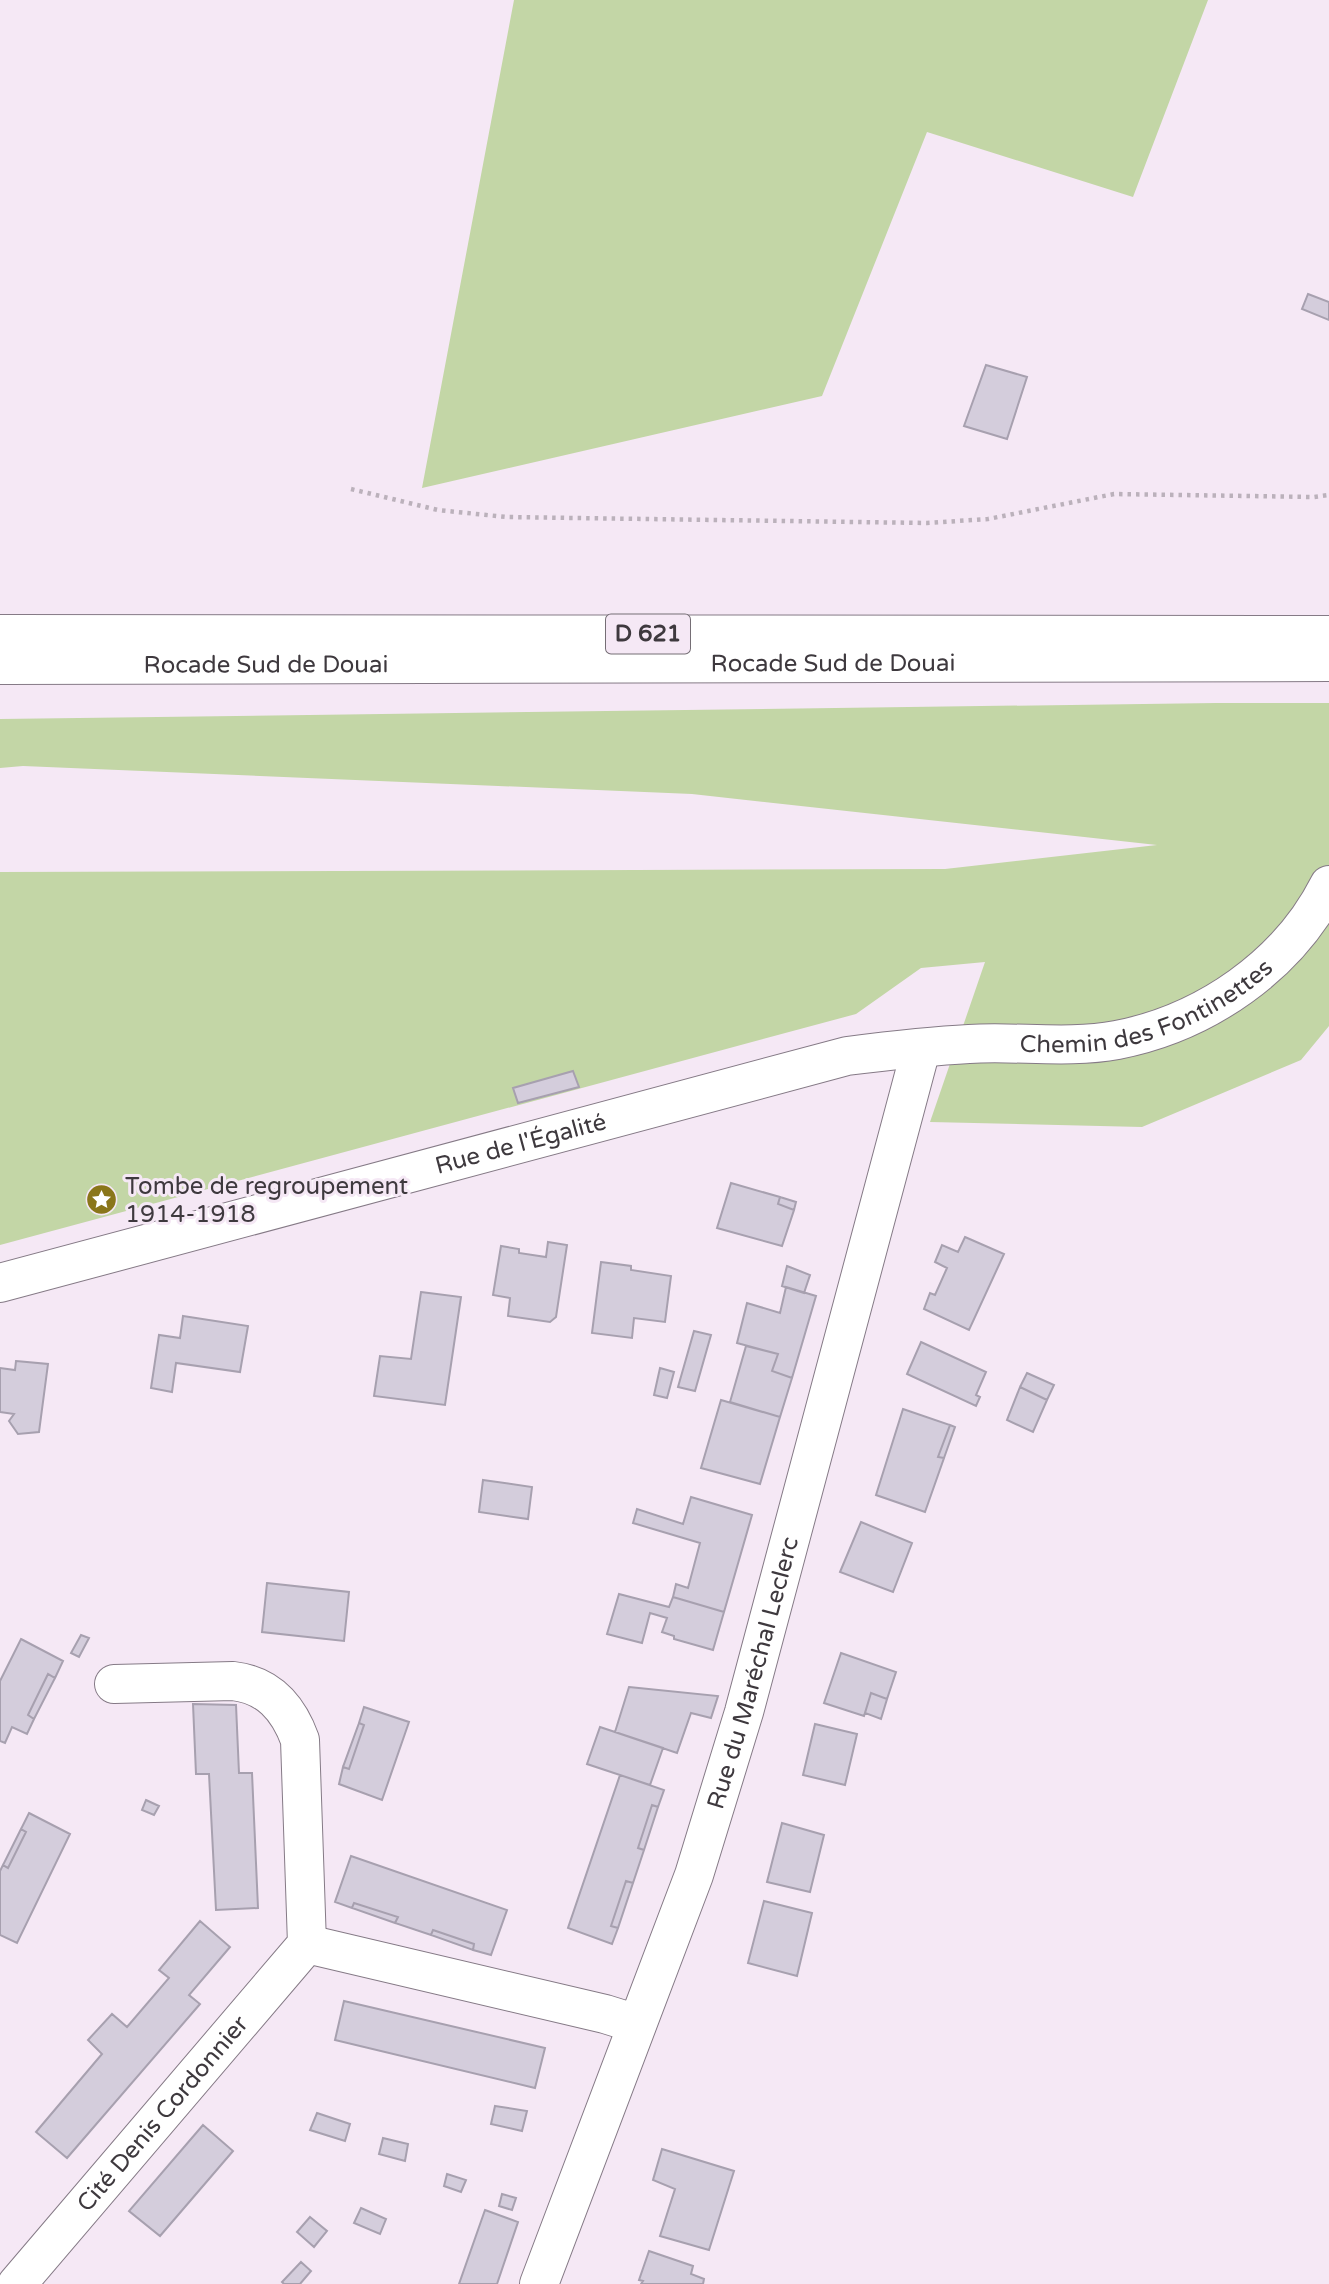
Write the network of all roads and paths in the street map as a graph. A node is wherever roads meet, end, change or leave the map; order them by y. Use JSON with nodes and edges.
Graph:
{"nodes":[{"id":1,"x":351,"y":489,"type":"dead end"},
{"id":2,"x":1329,"y":495,"type":"edge"},
{"id":3,"x":0,"y":634,"type":"edge"},
{"id":4,"x":1312,"y":649,"type":"edge"},
{"id":5,"x":0,"y":664,"type":"edge"},
{"id":6,"x":1329,"y":885,"type":"edge"},
{"id":7,"x":921,"y":1049,"type":"junction"},
{"id":8,"x":0,"y":1283,"type":"edge"},
{"id":9,"x":114,"y":1684,"type":"dead end"},
{"id":10,"x":307,"y":1944,"type":"junction"},
{"id":11,"x":637,"y":2024,"type":"junction"},
{"id":12,"x":17,"y":2284,"type":"edge"},
{"id":13,"x":539,"y":2284,"type":"edge"}],
"edges":[{"from":1,"to":2,"type":"path"},
{"from":3,"to":4,"type":"main road","name":"Rocade Sud de Douai","number":"D 621"},
{"from":4,"to":5,"type":"main road","name":"Rocade Sud de Douai","number":"D 621"},
{"from":6,"to":7,"type":"main road","name":"Chemin des Fontinettes"},
{"from":7,"to":8,"type":"main road","name":"Rue de l'Égalité"},
{"from":7,"to":11,"type":"main road","name":"Rue du Maréchal Leclerc"},
{"from":9,"to":10,"type":"main road"},
{"from":10,"to":11,"type":"main road"},
{"from":10,"to":12,"type":"main road","name":"Cité Denis Cordonnier"},
{"from":11,"to":13,"type":"main road","name":"Rue du Maréchal Leclerc"}]}
